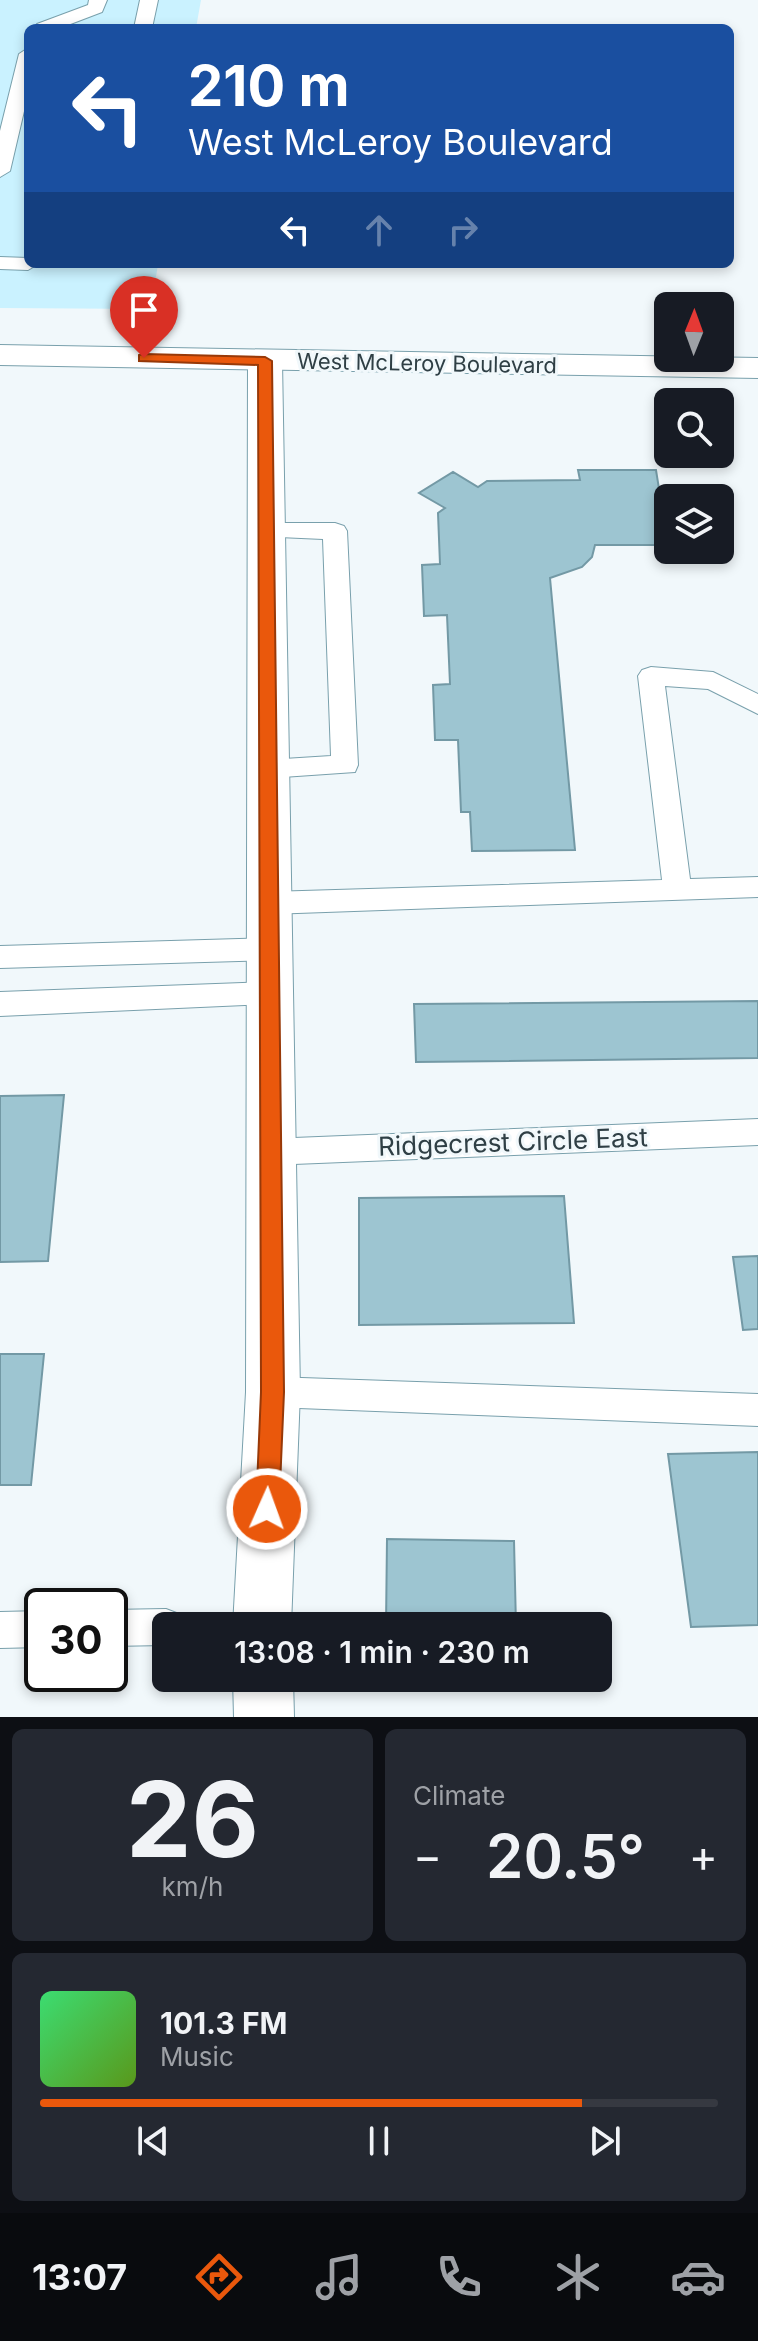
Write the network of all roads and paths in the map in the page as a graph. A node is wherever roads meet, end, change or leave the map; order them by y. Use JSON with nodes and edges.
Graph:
{"nodes":[{"id":1,"x":98,"y":0,"type":"edge"},
{"id":2,"x":149,"y":0,"type":"edge"},
{"id":3,"x":54,"y":24,"type":"edge"},
{"id":4,"x":144,"y":24,"type":"edge"},
{"id":5,"x":24,"y":71,"type":"edge"},
{"id":6,"x":0,"y":171,"type":"edge"},
{"id":7,"x":0,"y":263,"type":"edge"},
{"id":8,"x":24,"y":264,"type":"edge"},
{"id":9,"x":0,"y":355,"type":"edge"},
{"id":10,"x":265,"y":361,"type":"junction"},
{"id":11,"x":758,"y":368,"type":"edge"},
{"id":12,"x":266,"y":531,"type":"junction"},
{"id":13,"x":758,"y":705,"type":"edge"},
{"id":14,"x":268,"y":769,"type":"junction"},
{"id":15,"x":758,"y":887,"type":"edge"},
{"id":16,"x":677,"y":888,"type":"junction"},
{"id":17,"x":269,"y":903,"type":"junction"},
{"id":18,"x":0,"y":957,"type":"edge"},
{"id":19,"x":270,"y":971,"type":"junction"},
{"id":20,"x":0,"y":1004,"type":"edge"},
{"id":21,"x":758,"y":1132,"type":"edge"},
{"id":22,"x":269,"y":1152,"type":"junction"},
{"id":23,"x":273,"y":1392,"type":"junction"},
{"id":24,"x":758,"y":1410,"type":"edge"},
{"id":25,"x":263,"y":1612,"type":"edge"},
{"id":26,"x":152,"y":1627,"type":"edge"},
{"id":27,"x":128,"y":1628,"type":"edge"},
{"id":28,"x":24,"y":1629,"type":"edge"},
{"id":29,"x":0,"y":1630,"type":"edge"},
{"id":30,"x":263,"y":1692,"type":"edge"},
{"id":31,"x":264,"y":1717,"type":"edge"}],
"edges":[{"from":1,"to":3,"type":"lane"},
{"from":2,"to":4,"type":"lane"},
{"from":5,"to":6,"type":"lane"},
{"from":7,"to":8,"type":"lane"},
{"from":9,"to":10,"type":"street","name":"West McLeroy Boulevard"},
{"from":10,"to":11,"type":"street","name":"West McLeroy Boulevard"},
{"from":10,"to":12,"type":"street"},
{"from":12,"to":14,"type":"street"},
{"from":12,"to":14,"type":"lane"},
{"from":13,"to":16,"type":"lane"},
{"from":14,"to":17,"type":"street"},
{"from":15,"to":16,"type":"lane"},
{"from":16,"to":17,"type":"lane"},
{"from":17,"to":19,"type":"street"},
{"from":18,"to":19,"type":"lane"},
{"from":19,"to":20,"type":"lane"},
{"from":19,"to":22,"type":"street"},
{"from":21,"to":22,"type":"lane","name":"Ridgecrest Circle East"},
{"from":22,"to":23,"type":"street"},
{"from":23,"to":24,"type":"lane"},
{"from":23,"to":25,"type":"street"},
{"from":26,"to":27,"type":"lane"},
{"from":28,"to":29,"type":"lane"},
{"from":30,"to":31,"type":"street"}]}
